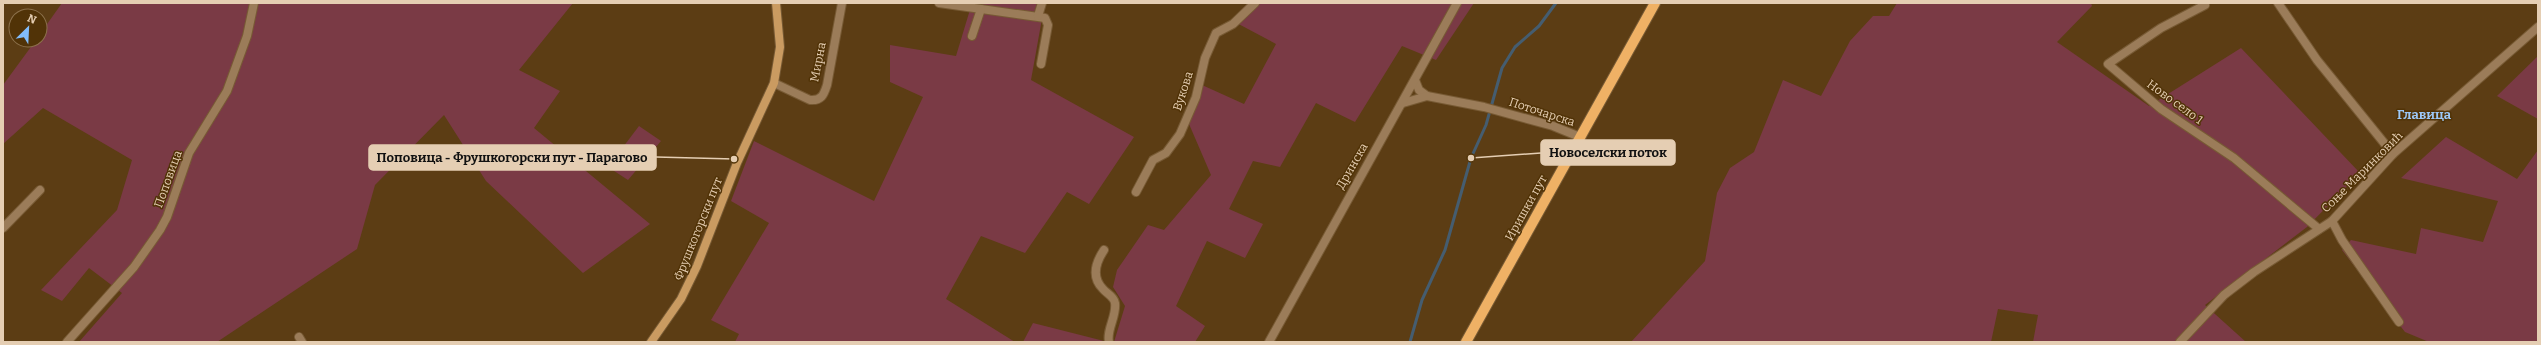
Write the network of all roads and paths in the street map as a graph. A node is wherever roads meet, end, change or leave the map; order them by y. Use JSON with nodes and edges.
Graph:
{"nodes":[{"id":1,"x":254,"y":3,"type":"edge"},
{"id":2,"x":776,"y":3,"type":"edge"},
{"id":3,"x":842,"y":3,"type":"edge"},
{"id":4,"x":939,"y":3,"type":"edge"},
{"id":5,"x":1042,"y":3,"type":"edge"},
{"id":6,"x":1255,"y":3,"type":"edge"},
{"id":7,"x":1457,"y":3,"type":"edge"},
{"id":8,"x":1655,"y":3,"type":"edge"},
{"id":9,"x":2278,"y":3,"type":"edge"},
{"id":10,"x":2205,"y":5,"type":"dead end"},
{"id":11,"x":980,"y":9,"type":"junction"},
{"id":12,"x":1038,"y":16,"type":"junction"},
{"id":13,"x":2538,"y":27,"type":"edge"},
{"id":14,"x":972,"y":36,"type":"dead end"},
{"id":15,"x":1041,"y":64,"type":"dead end"},
{"id":16,"x":1415,"y":80,"type":"junction"},
{"id":17,"x":774,"y":83,"type":"junction"},
{"id":18,"x":1427,"y":96,"type":"junction"},
{"id":19,"x":1403,"y":103,"type":"junction"},
{"id":20,"x":1580,"y":137,"type":"junction"},
{"id":21,"x":2393,"y":154,"type":"junction"},
{"id":22,"x":40,"y":190,"type":"dead end"},
{"id":23,"x":1136,"y":192,"type":"dead end"},
{"id":24,"x":2332,"y":221,"type":"junction"},
{"id":25,"x":3,"y":228,"type":"edge"},
{"id":26,"x":2319,"y":229,"type":"junction"},
{"id":27,"x":1104,"y":250,"type":"dead end"},
{"id":28,"x":2399,"y":322,"type":"dead end"},
{"id":29,"x":67,"y":342,"type":"edge"},
{"id":30,"x":650,"y":342,"type":"edge"},
{"id":31,"x":1109,"y":342,"type":"edge"},
{"id":32,"x":1269,"y":342,"type":"edge"},
{"id":33,"x":1466,"y":342,"type":"edge"},
{"id":34,"x":2180,"y":342,"type":"edge"}],
"edges":[{"from":1,"to":29,"type":"street","name":"Поповица"},
{"from":2,"to":17,"type":"street","name":"Фрушкогорски пут"},
{"from":3,"to":17,"type":"street","name":"Мирна"},
{"from":4,"to":11,"type":"street"},
{"from":5,"to":12,"type":"street"},
{"from":6,"to":23,"type":"street","name":"Вукова"},
{"from":7,"to":16,"type":"street","name":"Дринска"},
{"from":8,"to":20,"type":"main road","name":"Иришки пут"},
{"from":9,"to":21,"type":"street"},
{"from":10,"to":26,"type":"street","name":"Ново село 1"},
{"from":11,"to":12,"type":"street"},
{"from":11,"to":14,"type":"street"},
{"from":12,"to":15,"type":"street"},
{"from":13,"to":21,"type":"street","name":"Соње Маринковић"},
{"from":16,"to":18,"type":"street"},
{"from":16,"to":19,"type":"street","name":"Дринска"},
{"from":17,"to":30,"type":"street","name":"Фрушкогорски пут"},
{"from":18,"to":19,"type":"street"},
{"from":18,"to":20,"type":"street","name":"Поточарска"},
{"from":19,"to":32,"type":"street","name":"Дринска"},
{"from":20,"to":33,"type":"main road","name":"Иришки пут"},
{"from":21,"to":24,"type":"street","name":"Соње Маринковић"},
{"from":22,"to":25,"type":"street"},
{"from":24,"to":26,"type":"street","name":"Соње Маринковић"},
{"from":24,"to":28,"type":"street"},
{"from":26,"to":34,"type":"street","name":"Соње Маринковић"},
{"from":27,"to":31,"type":"street"}]}
